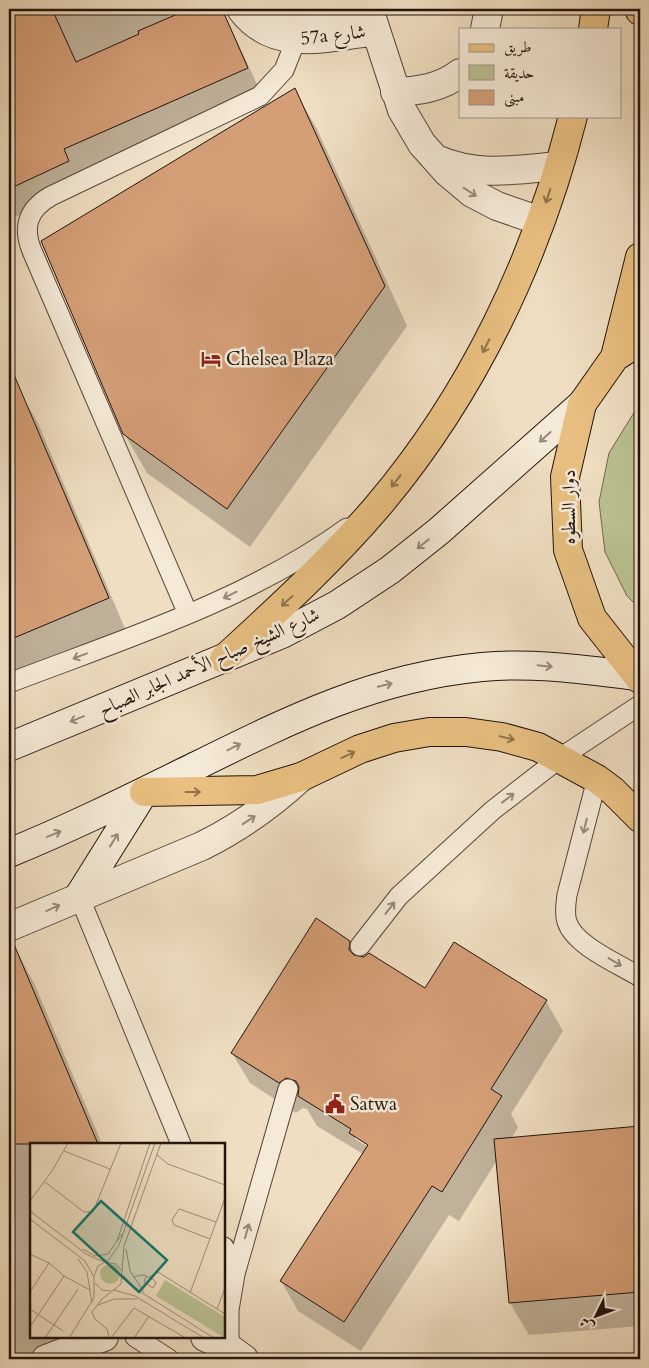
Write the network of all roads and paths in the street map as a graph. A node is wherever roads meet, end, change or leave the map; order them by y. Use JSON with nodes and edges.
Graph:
{"nodes":[{"id":1,"x":241,"y":9,"type":"edge"},
{"id":2,"x":267,"y":9,"type":"edge"},
{"id":3,"x":350,"y":9,"type":"edge"},
{"id":4,"x":489,"y":9,"type":"edge"},
{"id":5,"x":596,"y":9,"type":"edge"},
{"id":6,"x":372,"y":20,"type":"edge"},
{"id":7,"x":485,"y":28,"type":"edge"},
{"id":8,"x":592,"y":28,"type":"edge"},
{"id":9,"x":296,"y":40,"type":"junction"},
{"id":10,"x":459,"y":74,"type":"edge"},
{"id":11,"x":395,"y":92,"type":"junction"},
{"id":12,"x":572,"y":118,"type":"edge"},
{"id":13,"x":435,"y":158,"type":"junction"},
{"id":14,"x":558,"y":166,"type":"junction"},
{"id":15,"x":540,"y":221,"type":"junction"},
{"id":16,"x":640,"y":257,"type":"edge"},
{"id":17,"x":640,"y":341,"type":"edge"},
{"id":18,"x":616,"y":357,"type":"junction"},
{"id":19,"x":582,"y":404,"type":"junction"},
{"id":20,"x":377,"y":507,"type":"junction"},
{"id":21,"x":188,"y":614,"type":"junction"},
{"id":22,"x":224,"y":659,"type":"junction"},
{"id":23,"x":639,"y":678,"type":"edge"},
{"id":24,"x":9,"y":683,"type":"edge"},
{"id":25,"x":640,"y":705,"type":"edge"},
{"id":26,"x":9,"y":746,"type":"edge"},
{"id":27,"x":560,"y":758,"type":"junction"},
{"id":28,"x":301,"y":777,"type":"junction"},
{"id":29,"x":597,"y":779,"type":"junction"},
{"id":30,"x":144,"y":792,"type":"junction"},
{"id":31,"x":640,"y":818,"type":"edge"},
{"id":32,"x":9,"y":853,"type":"edge"},
{"id":33,"x":79,"y":896,"type":"junction"},
{"id":34,"x":9,"y":927,"type":"edge"},
{"id":35,"x":360,"y":946,"type":"dead end"},
{"id":36,"x":640,"y":977,"type":"edge"},
{"id":37,"x":288,"y":1090,"type":"dead end"},
{"id":38,"x":181,"y":1143,"type":"edge"},
{"id":39,"x":225,"y":1249,"type":"edge"},
{"id":40,"x":235,"y":1274,"type":"junction"},
{"id":41,"x":101,"y":1338,"type":"edge"},
{"id":42,"x":136,"y":1338,"type":"edge"},
{"id":43,"x":226,"y":1348,"type":"edge"},
{"id":44,"x":46,"y":1359,"type":"edge"},
{"id":45,"x":168,"y":1359,"type":"edge"}],
"edges":[{"from":1,"to":9,"type":"main road","name":"57a شارع"},
{"from":2,"to":3,"type":"main road","name":"57a شارع"},
{"from":4,"to":7,"type":"main road"},
{"from":5,"to":8,"type":"main road"},
{"from":6,"to":9,"type":"main road","name":"57a شارع"},
{"from":6,"to":11,"type":"main road","name":"57a شارع"},
{"from":9,"to":21,"type":"lane"},
{"from":10,"to":11,"type":"main road"},
{"from":11,"to":13,"type":"main road","name":"57a شارع"},
{"from":12,"to":14,"type":"main road"},
{"from":13,"to":14,"type":"main road"},
{"from":13,"to":15,"type":"main road","name":"57a شارع","one_way":true},
{"from":14,"to":15,"type":"main road","one_way":true},
{"from":15,"to":20,"type":"main road","one_way":true},
{"from":16,"to":18,"type":"main road"},
{"from":17,"to":18,"type":"main road","name":"دوار السطوه"},
{"from":18,"to":19,"type":"main road","name":"دوار السطوه"},
{"from":19,"to":22,"type":"main road","name":"شارع الشيخ صباح الأحمد الجابر الصباح","one_way":true},
{"from":19,"to":23,"type":"main road","name":"دوار السطوه"},
{"from":20,"to":21,"type":"lane","one_way":true},
{"from":20,"to":22,"type":"main road","one_way":true},
{"from":21,"to":24,"type":"lane","one_way":true},
{"from":22,"to":26,"type":"main road","name":"شارع الشيخ صباح الأحمد الجابر الصباح","one_way":true},
{"from":30,"to":23,"type":"main road","one_way":true},
{"from":25,"to":27,"type":"lane"},
{"from":28,"to":27,"type":"main road","one_way":true},
{"from":27,"to":29,"type":"main road"},
{"from":35,"to":27,"type":"lane","one_way":true},
{"from":30,"to":28,"type":"main road","one_way":true},
{"from":33,"to":28,"type":"main road","one_way":true},
{"from":29,"to":31,"type":"main road"},
{"from":29,"to":36,"type":"lane","one_way":true},
{"from":32,"to":30,"type":"main road","one_way":true},
{"from":33,"to":30,"type":"main road","one_way":true},
{"from":34,"to":33,"type":"main road","one_way":true},
{"from":33,"to":38,"type":"lane"},
{"from":40,"to":37,"type":"lane","one_way":true},
{"from":39,"to":40,"type":"lane"},
{"from":40,"to":43,"type":"lane"},
{"from":41,"to":44,"type":"main road"},
{"from":42,"to":45,"type":"lane"}]}
